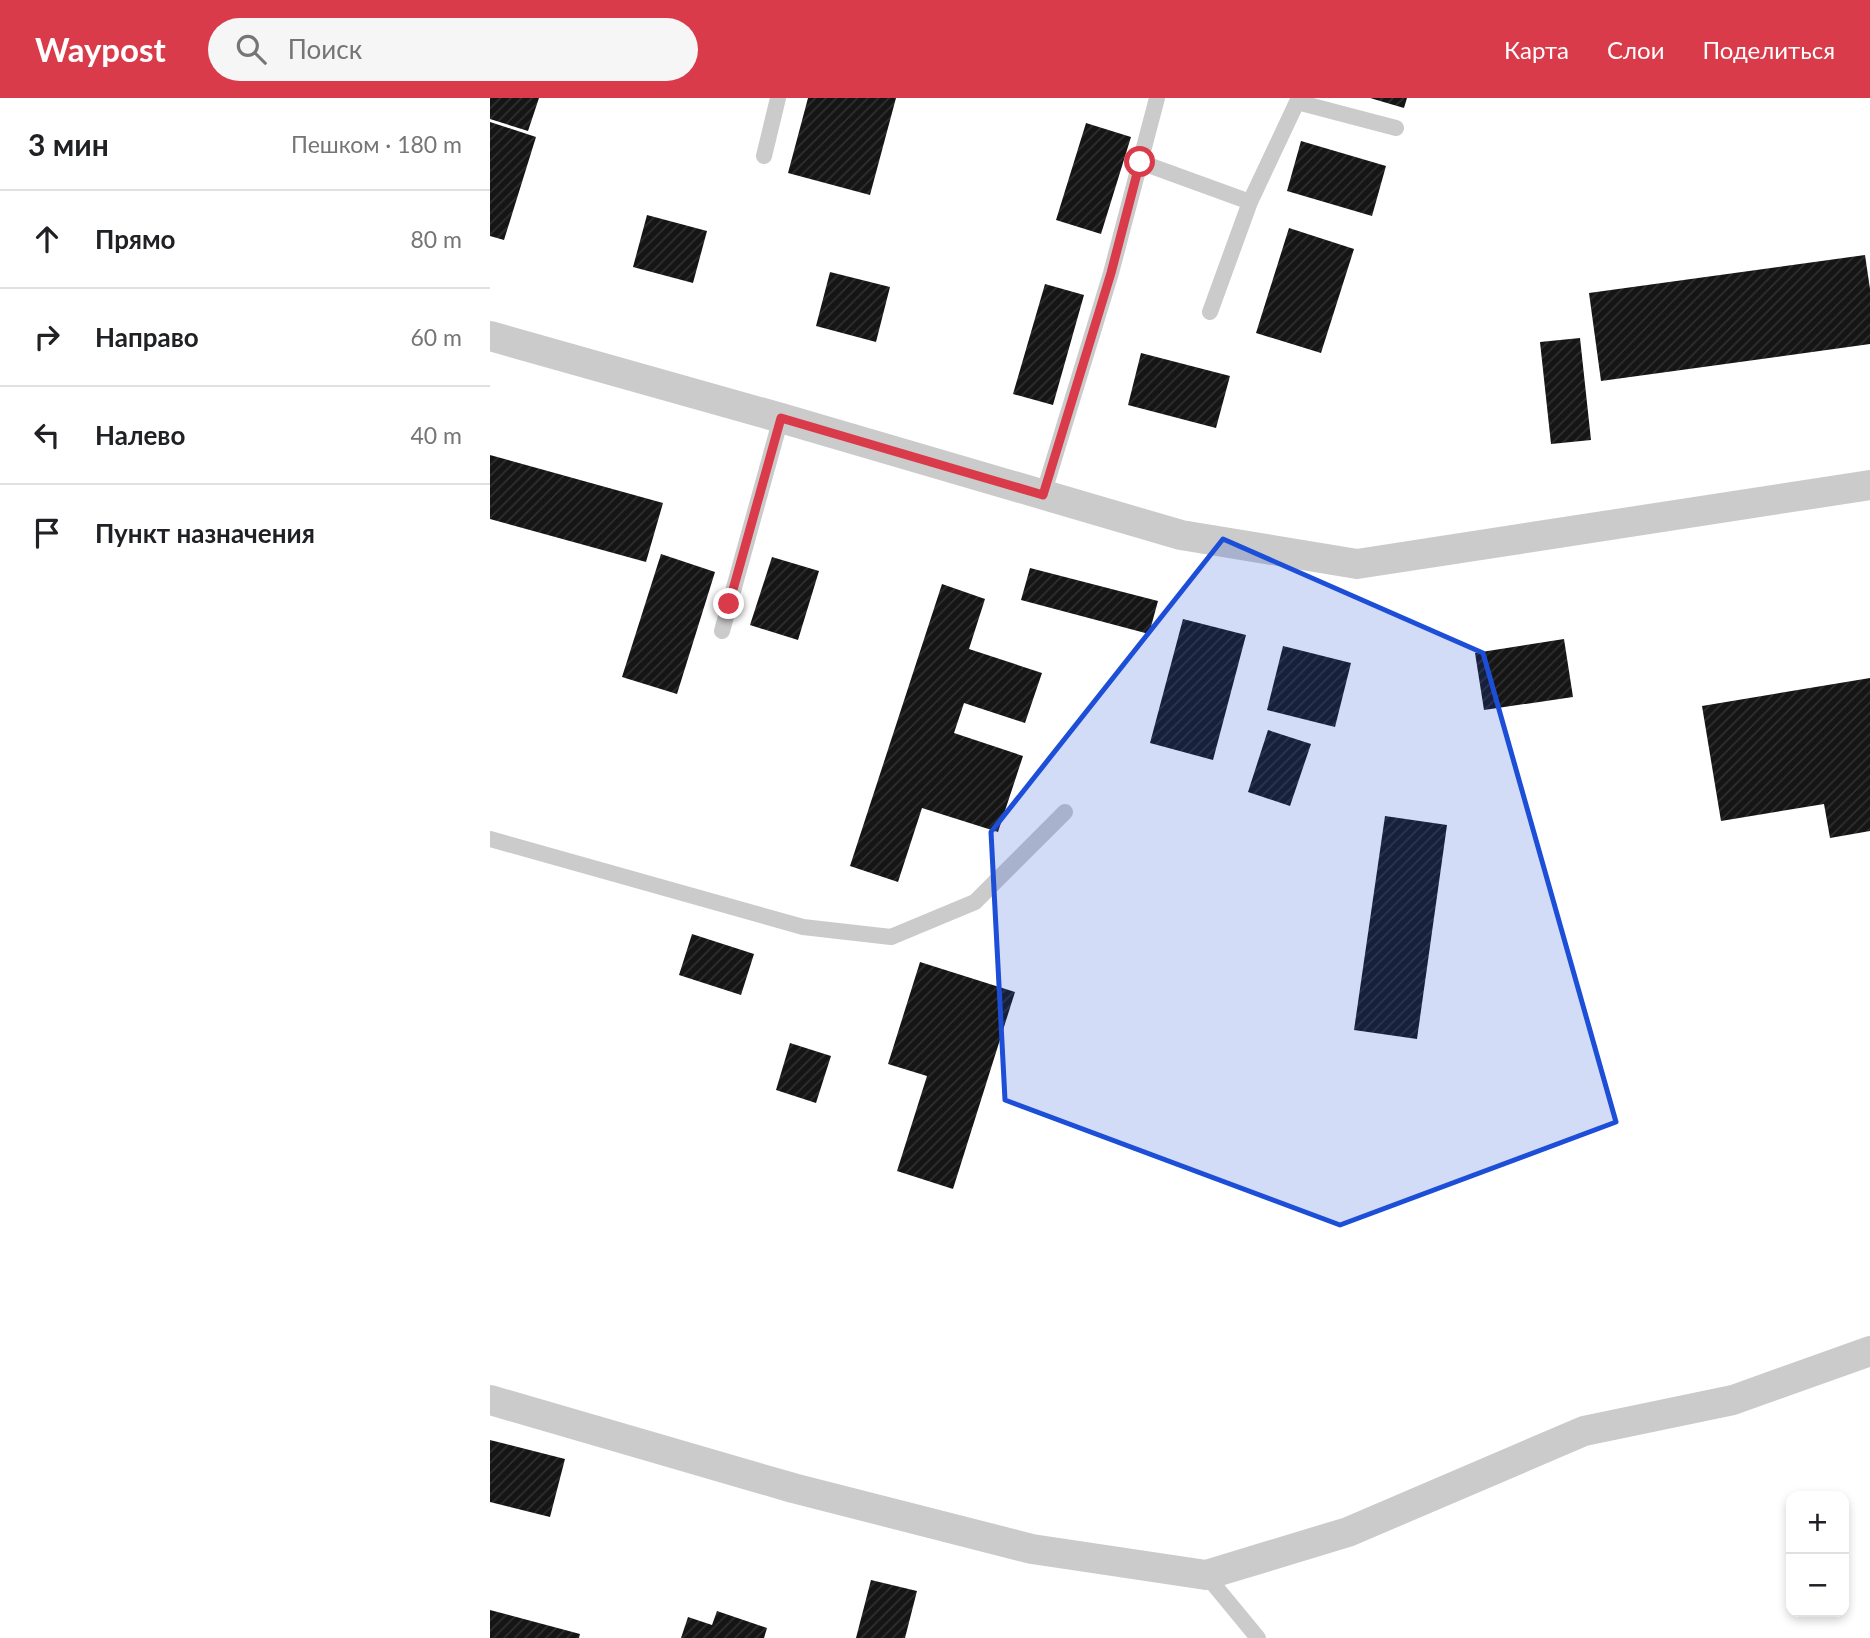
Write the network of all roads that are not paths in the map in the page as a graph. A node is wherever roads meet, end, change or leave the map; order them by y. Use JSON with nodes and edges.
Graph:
{"nodes":[{"id":1,"x":778,"y":98,"type":"edge"},
{"id":2,"x":1157,"y":98,"type":"edge"},
{"id":3,"x":1395,"y":128,"type":"dead end"},
{"id":4,"x":764,"y":156,"type":"dead end"},
{"id":5,"x":1140,"y":162,"type":"junction"},
{"id":6,"x":1251,"y":202,"type":"junction"},
{"id":7,"x":1210,"y":312,"type":"dead end"},
{"id":8,"x":490,"y":336,"type":"edge"},
{"id":9,"x":781,"y":418,"type":"junction"},
{"id":10,"x":1870,"y":485,"type":"edge"},
{"id":11,"x":1043,"y":495,"type":"junction"},
{"id":12,"x":722,"y":631,"type":"dead end"},
{"id":13,"x":1065,"y":812,"type":"dead end"},
{"id":14,"x":490,"y":839,"type":"edge"},
{"id":15,"x":1870,"y":1351,"type":"edge"},
{"id":16,"x":490,"y":1400,"type":"edge"},
{"id":17,"x":1206,"y":1575,"type":"junction"},
{"id":18,"x":1258,"y":1638,"type":"edge"}],
"edges":[{"from":1,"to":4,"type":"lane"},
{"from":2,"to":5,"type":"lane"},
{"from":3,"to":6,"type":"lane"},
{"from":5,"to":6,"type":"lane"},
{"from":5,"to":11,"type":"lane"},
{"from":6,"to":7,"type":"lane"},
{"from":8,"to":9,"type":"street"},
{"from":9,"to":11,"type":"street"},
{"from":9,"to":12,"type":"lane"},
{"from":10,"to":11,"type":"street"},
{"from":13,"to":14,"type":"lane"},
{"from":15,"to":17,"type":"street"},
{"from":16,"to":17,"type":"street"},
{"from":17,"to":18,"type":"lane"}]}
